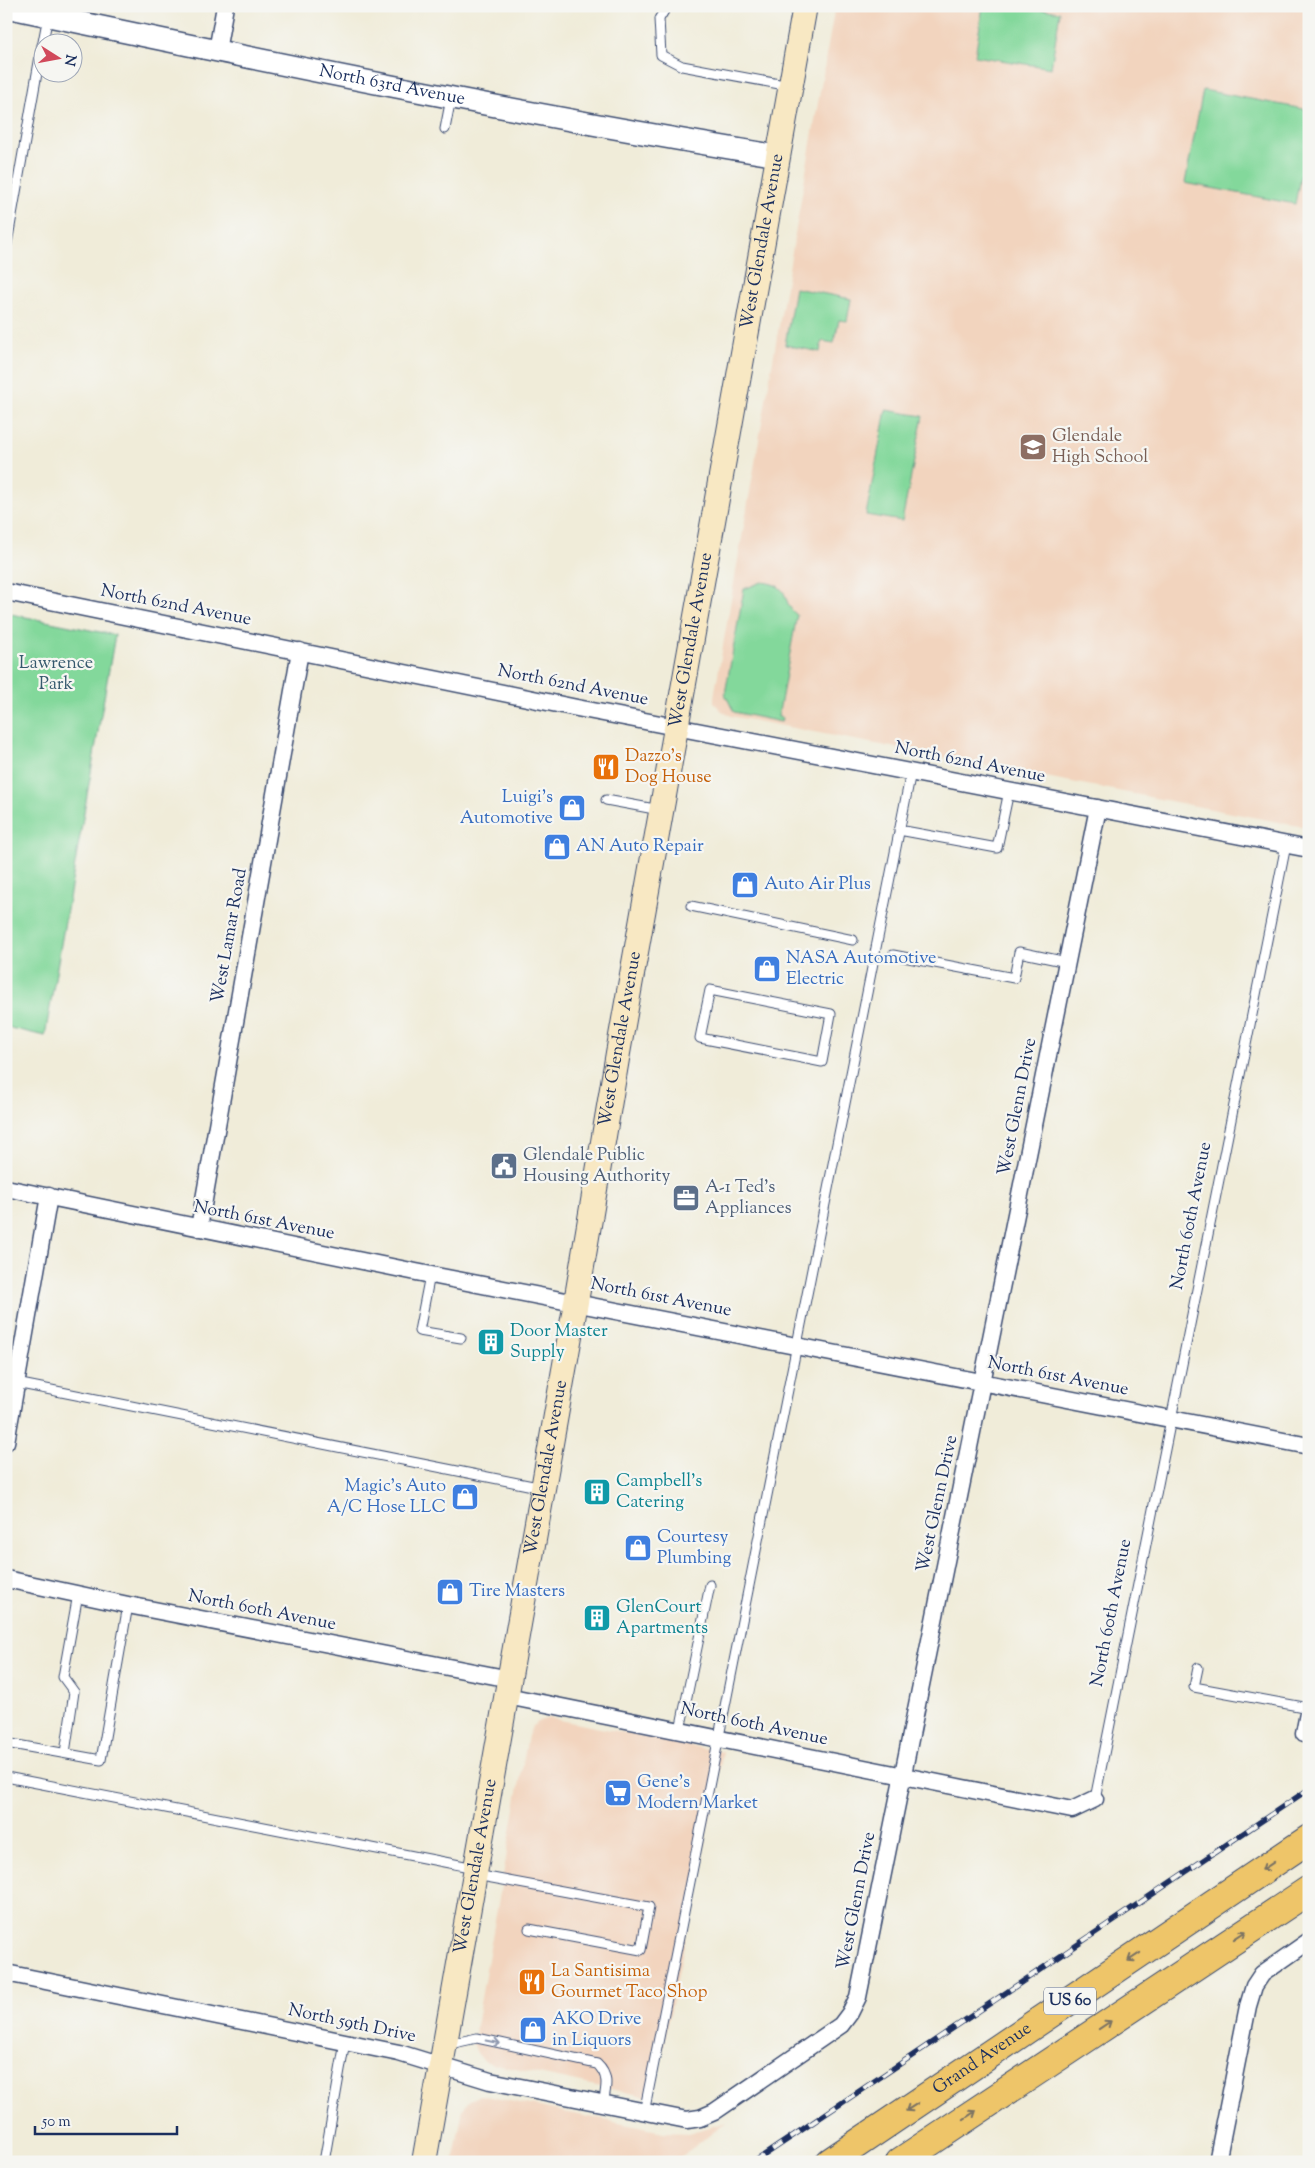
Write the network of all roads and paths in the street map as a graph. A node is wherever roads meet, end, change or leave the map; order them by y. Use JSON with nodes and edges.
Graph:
{"nodes":[{"id":1,"x":225,"y":6,"type":"edge"},
{"id":2,"x":667,"y":6,"type":"edge"},
{"id":3,"x":6,"y":7,"type":"edge"},
{"id":4,"x":798,"y":7,"type":"edge"},
{"id":5,"x":48,"y":16,"type":"junction"},
{"id":6,"x":45,"y":32,"type":"edge"},
{"id":7,"x":217,"y":51,"type":"junction"},
{"id":8,"x":36,"y":82,"type":"edge"},
{"id":9,"x":790,"y":86,"type":"junction"},
{"id":10,"x":451,"y":97,"type":"junction"},
{"id":11,"x":445,"y":130,"type":"dead end"},
{"id":12,"x":778,"y":156,"type":"junction"},
{"id":13,"x":6,"y":249,"type":"edge"},
{"id":14,"x":6,"y":592,"type":"edge"},
{"id":15,"x":300,"y":651,"type":"junction"},
{"id":16,"x":677,"y":726,"type":"junction"},
{"id":17,"x":911,"y":772,"type":"junction"},
{"id":18,"x":1009,"y":791,"type":"junction"},
{"id":19,"x":606,"y":800,"type":"dead end"},
{"id":20,"x":1098,"y":808,"type":"junction"},
{"id":21,"x":662,"y":810,"type":"junction"},
{"id":22,"x":899,"y":830,"type":"junction"},
{"id":23,"x":1286,"y":845,"type":"junction"},
{"id":24,"x":1309,"y":849,"type":"edge"},
{"id":25,"x":691,"y":906,"type":"dead end"},
{"id":26,"x":853,"y":940,"type":"dead end"},
{"id":27,"x":893,"y":954,"type":"dead end"},
{"id":28,"x":1067,"y":962,"type":"junction"},
{"id":29,"x":831,"y":1014,"type":"joint"},
{"id":30,"x":6,"y":1188,"type":"edge"},
{"id":31,"x":49,"y":1196,"type":"junction"},
{"id":32,"x":199,"y":1228,"type":"junction"},
{"id":33,"x":430,"y":1274,"type":"junction"},
{"id":34,"x":576,"y":1302,"type":"junction"},
{"id":35,"x":461,"y":1338,"type":"dead end"},
{"id":36,"x":796,"y":1345,"type":"junction"},
{"id":37,"x":11,"y":1382,"type":"edge"},
{"id":38,"x":983,"y":1383,"type":"junction"},
{"id":39,"x":1172,"y":1418,"type":"junction"},
{"id":40,"x":6,"y":1442,"type":"edge"},
{"id":41,"x":1309,"y":1446,"type":"edge"},
{"id":42,"x":543,"y":1488,"type":"junction"},
{"id":43,"x":6,"y":1579,"type":"edge"},
{"id":44,"x":710,"y":1586,"type":"dead end"},
{"id":45,"x":78,"y":1594,"type":"junction"},
{"id":46,"x":128,"y":1605,"type":"junction"},
{"id":47,"x":1198,"y":1668,"type":"dead end"},
{"id":48,"x":509,"y":1687,"type":"junction"},
{"id":49,"x":1309,"y":1708,"type":"edge"},
{"id":50,"x":680,"y":1730,"type":"junction"},
{"id":51,"x":1304,"y":1734,"type":"dead end"},
{"id":52,"x":718,"y":1738,"type":"junction"},
{"id":53,"x":6,"y":1743,"type":"edge"},
{"id":54,"x":65,"y":1753,"type":"junction"},
{"id":55,"x":902,"y":1776,"type":"junction"},
{"id":56,"x":6,"y":1777,"type":"edge"},
{"id":57,"x":1095,"y":1799,"type":"joint"},
{"id":58,"x":1309,"y":1839,"type":"edge"},
{"id":59,"x":476,"y":1871,"type":"junction"},
{"id":60,"x":1309,"y":1890,"type":"edge"},
{"id":61,"x":529,"y":1929,"type":"dead end"},
{"id":62,"x":1309,"y":1941,"type":"edge"},
{"id":63,"x":6,"y":1973,"type":"edge"},
{"id":64,"x":345,"y":2042,"type":"junction"},
{"id":65,"x":443,"y":2055,"type":"junction"},
{"id":66,"x":603,"y":2104,"type":"junction"},
{"id":67,"x":644,"y":2113,"type":"junction"},
{"id":68,"x":687,"y":2120,"type":"joint"},
{"id":69,"x":324,"y":2162,"type":"edge"},
{"id":70,"x":424,"y":2162,"type":"edge"},
{"id":71,"x":830,"y":2162,"type":"edge"},
{"id":72,"x":900,"y":2162,"type":"edge"},
{"id":73,"x":1217,"y":2162,"type":"edge"}],
"edges":[{"from":1,"to":7,"type":"street"},
{"from":2,"to":9,"type":"lane"},
{"from":3,"to":5,"type":"street","name":"North 63rd Avenue"},
{"from":4,"to":9,"type":"main road","name":"West Glendale Avenue"},
{"from":5,"to":6,"type":"lane"},
{"from":5,"to":7,"type":"street","name":"North 63rd Avenue"},
{"from":7,"to":10,"type":"street","name":"North 63rd Avenue"},
{"from":8,"to":13,"type":"lane"},
{"from":9,"to":12,"type":"main road","name":"West Glendale Avenue"},
{"from":10,"to":11,"type":"lane"},
{"from":10,"to":12,"type":"street","name":"North 63rd Avenue"},
{"from":12,"to":16,"type":"main road","name":"West Glendale Avenue"},
{"from":14,"to":15,"type":"street","name":"North 62nd Avenue"},
{"from":15,"to":16,"type":"street","name":"North 62nd Avenue"},
{"from":15,"to":32,"type":"street","name":"West Lamar Road"},
{"from":16,"to":17,"type":"street","name":"North 62nd Avenue"},
{"from":16,"to":21,"type":"main road","name":"West Glendale Avenue"},
{"from":17,"to":18,"type":"street","name":"North 62nd Avenue"},
{"from":17,"to":22,"type":"lane"},
{"from":18,"to":20,"type":"street","name":"North 62nd Avenue"},
{"from":18,"to":22,"type":"lane"},
{"from":19,"to":21,"type":"lane"},
{"from":20,"to":23,"type":"street","name":"North 62nd Avenue"},
{"from":20,"to":28,"type":"street","name":"West Glenn Drive"},
{"from":21,"to":34,"type":"main road","name":"West Glendale Avenue"},
{"from":22,"to":36,"type":"lane"},
{"from":23,"to":24,"type":"street","name":"North 62nd Avenue"},
{"from":23,"to":39,"type":"lane","name":"North 60th Avenue"},
{"from":25,"to":26,"type":"lane"},
{"from":27,"to":28,"type":"lane"},
{"from":28,"to":38,"type":"street","name":"West Glenn Drive"},
{"from":29,"to":29,"type":"lane"},
{"from":30,"to":31,"type":"street","name":"North 61st Avenue"},
{"from":31,"to":32,"type":"street","name":"North 61st Avenue"},
{"from":31,"to":37,"type":"street"},
{"from":32,"to":33,"type":"street","name":"North 61st Avenue"},
{"from":33,"to":34,"type":"street","name":"North 61st Avenue"},
{"from":33,"to":35,"type":"lane"},
{"from":34,"to":36,"type":"street","name":"North 61st Avenue"},
{"from":34,"to":42,"type":"main road","name":"West Glendale Avenue"},
{"from":36,"to":38,"type":"street","name":"North 61st Avenue"},
{"from":36,"to":52,"type":"lane"},
{"from":37,"to":40,"type":"street"},
{"from":37,"to":42,"type":"lane"},
{"from":38,"to":39,"type":"street","name":"North 61st Avenue"},
{"from":38,"to":55,"type":"street","name":"West Glenn Drive"},
{"from":39,"to":41,"type":"street","name":"North 61st Avenue"},
{"from":39,"to":57,"type":"lane","name":"North 60th Avenue"},
{"from":42,"to":48,"type":"main road","name":"West Glendale Avenue"},
{"from":43,"to":45,"type":"street","name":"North 60th Avenue"},
{"from":44,"to":50,"type":"lane"},
{"from":45,"to":46,"type":"street","name":"North 60th Avenue"},
{"from":45,"to":54,"type":"lane"},
{"from":46,"to":48,"type":"street","name":"North 60th Avenue"},
{"from":46,"to":54,"type":"lane"},
{"from":47,"to":49,"type":"lane"},
{"from":48,"to":50,"type":"street","name":"North 60th Avenue"},
{"from":48,"to":59,"type":"main road","name":"West Glendale Avenue"},
{"from":49,"to":51,"type":"street"},
{"from":50,"to":52,"type":"street","name":"North 60th Avenue"},
{"from":52,"to":55,"type":"street","name":"North 60th Avenue"},
{"from":52,"to":67,"type":"lane"},
{"from":53,"to":54,"type":"lane"},
{"from":55,"to":57,"type":"street","name":"North 60th Avenue"},
{"from":55,"to":68,"type":"street","name":"West Glenn Drive"},
{"from":56,"to":59,"type":"lane"},
{"from":58,"to":71,"type":"highway","name":"Grand Avenue","number":"US 60","one_way":true},
{"from":59,"to":61,"type":"lane"},
{"from":59,"to":65,"type":"main road","name":"West Glendale Avenue"},
{"from":72,"to":60,"type":"highway","number":"US 60","one_way":true},
{"from":62,"to":73,"type":"street"},
{"from":63,"to":64,"type":"street","name":"North 59th Drive"},
{"from":64,"to":65,"type":"street","name":"North 59th Drive"},
{"from":64,"to":69,"type":"lane"},
{"from":65,"to":66,"type":"street","name":"North 59th Drive"},
{"from":65,"to":66,"type":"lane","one_way":true},
{"from":65,"to":70,"type":"main road","name":"West Glendale Avenue"},
{"from":66,"to":67,"type":"street","name":"North 59th Drive"},
{"from":67,"to":68,"type":"street","name":"North 59th Drive"}]}
